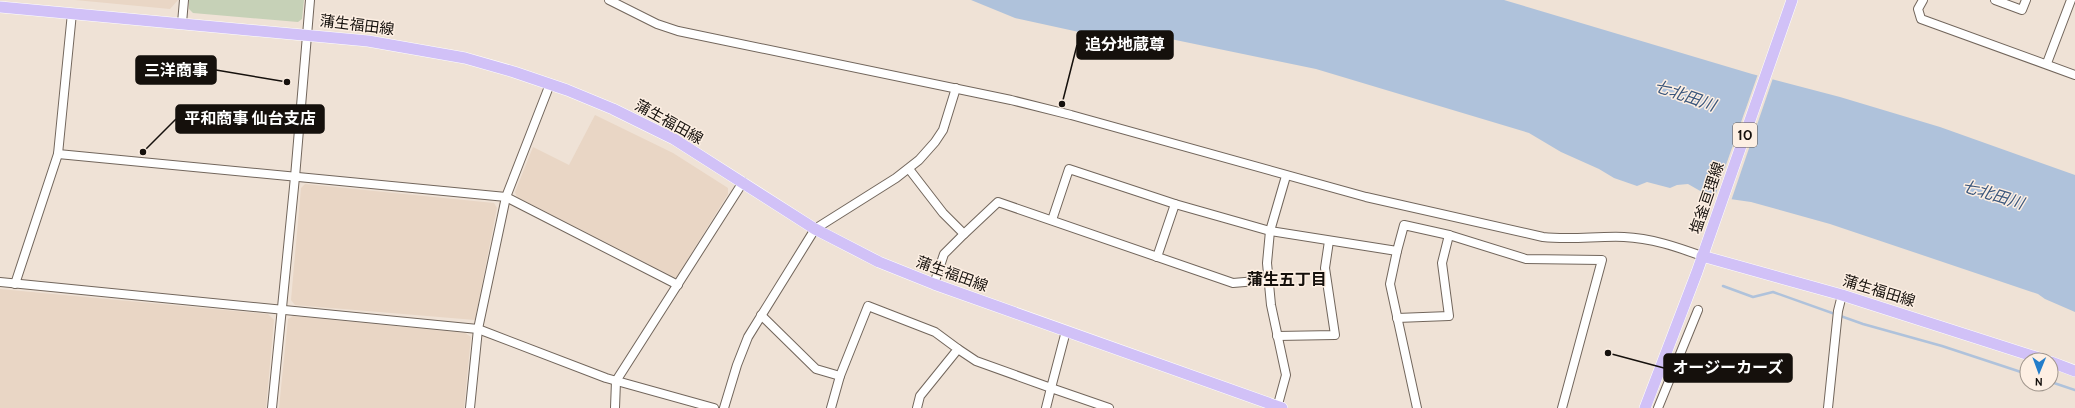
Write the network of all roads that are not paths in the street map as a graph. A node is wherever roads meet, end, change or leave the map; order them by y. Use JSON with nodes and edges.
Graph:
{"nodes":[{"id":1,"x":184,"y":0,"type":"edge"},
{"id":2,"x":310,"y":0,"type":"edge"},
{"id":3,"x":609,"y":0,"type":"edge"},
{"id":4,"x":1792,"y":0,"type":"edge"},
{"id":5,"x":1923,"y":0,"type":"edge"},
{"id":6,"x":1995,"y":0,"type":"edge"},
{"id":7,"x":2026,"y":0,"type":"edge"},
{"id":8,"x":2072,"y":0,"type":"edge"},
{"id":9,"x":0,"y":7,"type":"edge"},
{"id":10,"x":72,"y":13,"type":"junction"},
{"id":11,"x":182,"y":23,"type":"junction"},
{"id":12,"x":307,"y":35,"type":"junction"},
{"id":13,"x":2047,"y":63,"type":"junction"},
{"id":14,"x":2075,"y":75,"type":"edge"},
{"id":15,"x":550,"y":84,"type":"junction"},
{"id":16,"x":956,"y":88,"type":"junction"},
{"id":17,"x":58,"y":154,"type":"junction"},
{"id":18,"x":910,"y":169,"type":"junction"},
{"id":19,"x":295,"y":176,"type":"junction"},
{"id":20,"x":1286,"y":176,"type":"junction"},
{"id":21,"x":744,"y":182,"type":"junction"},
{"id":22,"x":506,"y":197,"type":"junction"},
{"id":23,"x":1175,"y":204,"type":"junction"},
{"id":24,"x":1052,"y":220,"type":"junction"},
{"id":25,"x":815,"y":229,"type":"junction"},
{"id":26,"x":1270,"y":231,"type":"junction"},
{"id":27,"x":964,"y":234,"type":"junction"},
{"id":28,"x":1448,"y":235,"type":"junction"},
{"id":29,"x":1329,"y":240,"type":"junction"},
{"id":30,"x":1397,"y":251,"type":"junction"},
{"id":31,"x":1704,"y":251,"type":"junction"},
{"id":32,"x":1157,"y":257,"type":"junction"},
{"id":33,"x":1268,"y":280,"type":"junction"},
{"id":34,"x":0,"y":282,"type":"edge"},
{"id":35,"x":15,"y":284,"type":"junction"},
{"id":36,"x":678,"y":284,"type":"junction"},
{"id":37,"x":934,"y":284,"type":"junction"},
{"id":38,"x":1842,"y":294,"type":"junction"},
{"id":39,"x":282,"y":310,"type":"junction"},
{"id":40,"x":1698,"y":310,"type":"dead end"},
{"id":41,"x":761,"y":314,"type":"junction"},
{"id":42,"x":1397,"y":318,"type":"junction"},
{"id":43,"x":478,"y":329,"type":"junction"},
{"id":44,"x":1066,"y":331,"type":"junction"},
{"id":45,"x":1277,"y":336,"type":"junction"},
{"id":46,"x":958,"y":349,"type":"junction"},
{"id":47,"x":2020,"y":352,"type":"edge"},
{"id":48,"x":2059,"y":365,"type":"edge"},
{"id":49,"x":2075,"y":371,"type":"edge"},
{"id":50,"x":840,"y":376,"type":"junction"},
{"id":51,"x":616,"y":381,"type":"junction"},
{"id":52,"x":1051,"y":388,"type":"junction"},
{"id":53,"x":1279,"y":407,"type":"edge"},
{"id":54,"x":1645,"y":407,"type":"edge"},
{"id":55,"x":272,"y":408,"type":"edge"},
{"id":56,"x":470,"y":408,"type":"edge"},
{"id":57,"x":615,"y":408,"type":"edge"},
{"id":58,"x":714,"y":408,"type":"edge"},
{"id":59,"x":724,"y":408,"type":"edge"},
{"id":60,"x":832,"y":408,"type":"edge"},
{"id":61,"x":916,"y":408,"type":"edge"},
{"id":62,"x":1046,"y":408,"type":"edge"},
{"id":63,"x":1109,"y":408,"type":"edge"},
{"id":64,"x":1417,"y":408,"type":"edge"},
{"id":65,"x":1562,"y":408,"type":"edge"},
{"id":66,"x":1658,"y":408,"type":"edge"},
{"id":67,"x":1828,"y":408,"type":"edge"}],
"edges":[{"from":1,"to":11,"type":"street"},
{"from":2,"to":12,"type":"street"},
{"from":3,"to":16,"type":"street"},
{"from":4,"to":31,"type":"main road","name":"塩釜亘理線","number":"10"},
{"from":5,"to":13,"type":"street"},
{"from":6,"to":7,"type":"street"},
{"from":8,"to":13,"type":"street"},
{"from":9,"to":10,"type":"main road","name":"蒲生福田線"},
{"from":10,"to":11,"type":"main road","name":"蒲生福田線"},
{"from":10,"to":17,"type":"street"},
{"from":11,"to":12,"type":"main road","name":"蒲生福田線"},
{"from":12,"to":15,"type":"main road","name":"蒲生福田線"},
{"from":12,"to":19,"type":"street"},
{"from":13,"to":14,"type":"street"},
{"from":15,"to":21,"type":"main road","name":"蒲生福田線"},
{"from":15,"to":22,"type":"street"},
{"from":16,"to":18,"type":"street"},
{"from":16,"to":20,"type":"street"},
{"from":17,"to":19,"type":"street"},
{"from":17,"to":35,"type":"street"},
{"from":18,"to":25,"type":"street"},
{"from":18,"to":27,"type":"street"},
{"from":19,"to":22,"type":"street"},
{"from":19,"to":39,"type":"street"},
{"from":20,"to":26,"type":"street"},
{"from":20,"to":31,"type":"street"},
{"from":21,"to":25,"type":"main road","name":"蒲生福田線"},
{"from":21,"to":36,"type":"street"},
{"from":22,"to":36,"type":"street"},
{"from":22,"to":43,"type":"street"},
{"from":23,"to":24,"type":"street"},
{"from":23,"to":26,"type":"street"},
{"from":23,"to":32,"type":"street"},
{"from":24,"to":27,"type":"street"},
{"from":24,"to":32,"type":"street"},
{"from":25,"to":37,"type":"main road","name":"蒲生福田線"},
{"from":25,"to":41,"type":"street"},
{"from":26,"to":29,"type":"street"},
{"from":26,"to":33,"type":"street"},
{"from":27,"to":37,"type":"street"},
{"from":28,"to":30,"type":"street"},
{"from":28,"to":42,"type":"street"},
{"from":28,"to":65,"type":"street"},
{"from":29,"to":30,"type":"street"},
{"from":29,"to":45,"type":"street"},
{"from":30,"to":42,"type":"street"},
{"from":31,"to":38,"type":"main road","name":"蒲生福田線"},
{"from":31,"to":54,"type":"main road","name":"塩釜亘理線","number":"10"},
{"from":32,"to":33,"type":"street"},
{"from":33,"to":45,"type":"street"},
{"from":34,"to":35,"type":"street"},
{"from":35,"to":39,"type":"street"},
{"from":36,"to":51,"type":"street"},
{"from":37,"to":44,"type":"main road","name":"蒲生福田線"},
{"from":38,"to":47,"type":"main road","name":"蒲生福田線"},
{"from":38,"to":67,"type":"street"},
{"from":39,"to":43,"type":"street"},
{"from":39,"to":55,"type":"street"},
{"from":40,"to":66,"type":"street"},
{"from":41,"to":50,"type":"street"},
{"from":41,"to":59,"type":"street"},
{"from":42,"to":64,"type":"street"},
{"from":43,"to":51,"type":"street"},
{"from":43,"to":56,"type":"street"},
{"from":44,"to":52,"type":"street"},
{"from":44,"to":53,"type":"main road","name":"蒲生福田線"},
{"from":45,"to":53,"type":"street"},
{"from":46,"to":50,"type":"street"},
{"from":46,"to":52,"type":"street"},
{"from":46,"to":61,"type":"street"},
{"from":48,"to":49,"type":"main road"},
{"from":50,"to":60,"type":"street"},
{"from":51,"to":57,"type":"street"},
{"from":51,"to":58,"type":"street"},
{"from":52,"to":62,"type":"street"},
{"from":52,"to":63,"type":"street"}]}
